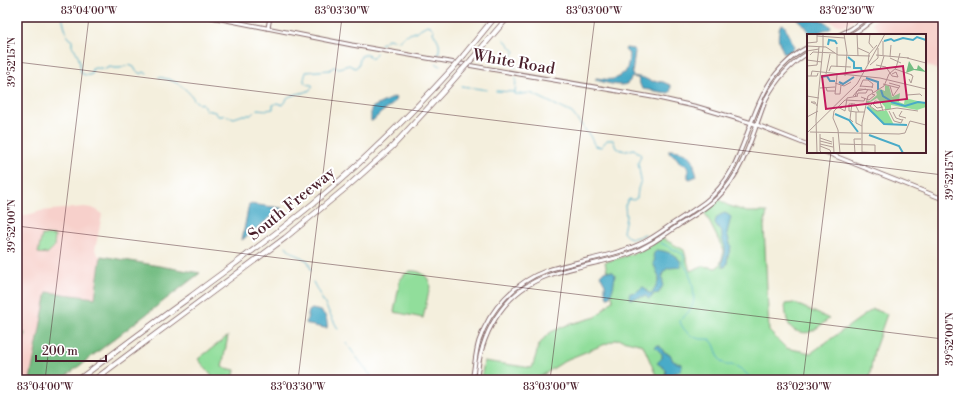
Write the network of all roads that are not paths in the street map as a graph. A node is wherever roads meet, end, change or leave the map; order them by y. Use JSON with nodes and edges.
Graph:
{"nodes":[{"id":1,"x":211,"y":17,"type":"edge"},
{"id":2,"x":270,"y":17,"type":"edge"},
{"id":3,"x":495,"y":17,"type":"edge"},
{"id":4,"x":508,"y":17,"type":"edge"},
{"id":5,"x":868,"y":17,"type":"edge"},
{"id":6,"x":876,"y":17,"type":"edge"},
{"id":7,"x":268,"y":28,"type":"junction"},
{"id":8,"x":841,"y":34,"type":"edge"},
{"id":9,"x":853,"y":34,"type":"edge"},
{"id":10,"x":807,"y":48,"type":"edge"},
{"id":11,"x":807,"y":54,"type":"edge"},
{"id":12,"x":752,"y":123,"type":"junction"},
{"id":13,"x":756,"y":124,"type":"junction"},
{"id":14,"x":807,"y":145,"type":"edge"},
{"id":15,"x":828,"y":153,"type":"edge"},
{"id":16,"x":943,"y":199,"type":"edge"},
{"id":17,"x":78,"y":380,"type":"edge"},
{"id":18,"x":94,"y":380,"type":"edge"},
{"id":19,"x":472,"y":380,"type":"edge"},
{"id":20,"x":477,"y":380,"type":"edge"}],
"edges":[{"from":1,"to":7,"type":"street","name":"White Road"},
{"from":2,"to":7,"type":"street"},
{"from":3,"to":17,"type":"highway","name":"South Freeway","bridge":true},
{"from":4,"to":18,"type":"highway","name":"South Freeway","bridge":true},
{"from":5,"to":8,"type":"street"},
{"from":6,"to":9,"type":"street"},
{"from":7,"to":12,"type":"street","name":"White Road"},
{"from":10,"to":12,"type":"street"},
{"from":11,"to":13,"type":"street"},
{"from":12,"to":13,"type":"street","name":"White Road"},
{"from":12,"to":19,"type":"street"},
{"from":13,"to":14,"type":"street","name":"White Road"},
{"from":13,"to":20,"type":"street"},
{"from":15,"to":16,"type":"street"}]}
